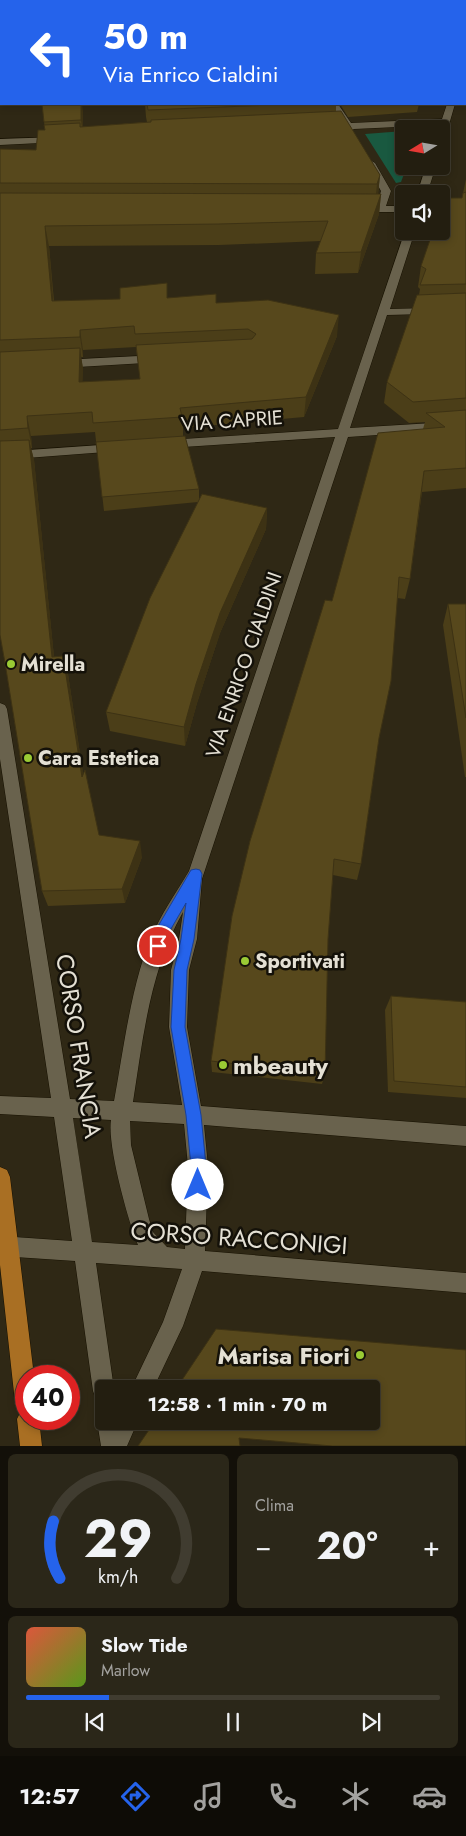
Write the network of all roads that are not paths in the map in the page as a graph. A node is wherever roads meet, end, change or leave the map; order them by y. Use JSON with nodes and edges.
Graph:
{"nodes":[{"id":1,"x":335,"y":105,"type":"edge"},
{"id":2,"x":451,"y":105,"type":"edge"},
{"id":3,"x":447,"y":120,"type":"edge"},
{"id":4,"x":395,"y":126,"type":"edge"},
{"id":5,"x":319,"y":128,"type":"edge"},
{"id":6,"x":351,"y":130,"type":"junction"},
{"id":7,"x":70,"y":139,"type":"edge"},
{"id":8,"x":0,"y":142,"type":"edge"},
{"id":9,"x":362,"y":151,"type":"edge"},
{"id":10,"x":351,"y":209,"type":"edge"},
{"id":11,"x":380,"y":209,"type":"junction"},
{"id":12,"x":395,"y":209,"type":"edge"},
{"id":13,"x":407,"y":240,"type":"edge"},
{"id":14,"x":466,"y":310,"type":"edge"},
{"id":15,"x":384,"y":312,"type":"junction"},
{"id":16,"x":168,"y":359,"type":"edge"},
{"id":17,"x":50,"y":365,"type":"edge"},
{"id":18,"x":466,"y":425,"type":"edge"},
{"id":19,"x":344,"y":432,"type":"junction"},
{"id":20,"x":158,"y":445,"type":"edge"},
{"id":21,"x":128,"y":447,"type":"edge"},
{"id":22,"x":0,"y":456,"type":"edge"},
{"id":23,"x":0,"y":709,"type":"edge"},
{"id":24,"x":196,"y":874,"type":"junction"},
{"id":25,"x":0,"y":1105,"type":"edge"},
{"id":26,"x":61,"y":1107,"type":"junction"},
{"id":27,"x":122,"y":1110,"type":"junction"},
{"id":28,"x":194,"y":1115,"type":"junction"},
{"id":29,"x":466,"y":1136,"type":"edge"},
{"id":30,"x":0,"y":1177,"type":"edge"},
{"id":31,"x":4,"y":1246,"type":"edge"},
{"id":32,"x":84,"y":1253,"type":"junction"},
{"id":33,"x":162,"y":1257,"type":"junction"},
{"id":34,"x":195,"y":1260,"type":"junction"},
{"id":35,"x":466,"y":1282,"type":"edge"},
{"id":36,"x":21,"y":1365,"type":"edge"},
{"id":37,"x":102,"y":1380,"type":"edge"},
{"id":38,"x":146,"y":1380,"type":"edge"},
{"id":39,"x":29,"y":1430,"type":"edge"},
{"id":40,"x":110,"y":1430,"type":"edge"},
{"id":41,"x":122,"y":1430,"type":"edge"},
{"id":42,"x":31,"y":1446,"type":"edge"},
{"id":43,"x":113,"y":1446,"type":"edge"}],
"edges":[{"from":1,"to":6,"type":"street"},
{"from":2,"to":3,"type":"street"},
{"from":4,"to":6,"type":"street"},
{"from":5,"to":6,"type":"street"},
{"from":7,"to":8,"type":"street"},
{"from":9,"to":11,"type":"street"},
{"from":10,"to":11,"type":"street"},
{"from":11,"to":12,"type":"street"},
{"from":13,"to":15,"type":"street","name":"VIA ENRICO CIALDINI"},
{"from":14,"to":15,"type":"street"},
{"from":15,"to":19,"type":"street","name":"VIA ENRICO CIALDINI"},
{"from":16,"to":17,"type":"street"},
{"from":18,"to":19,"type":"street","name":"VIA CAPRIE"},
{"from":19,"to":20,"type":"street","name":"VIA CAPRIE"},
{"from":19,"to":24,"type":"street","name":"VIA ENRICO CIALDINI"},
{"from":21,"to":22,"type":"street"},
{"from":23,"to":26,"type":"street","name":"CORSO FRANCIA"},
{"from":24,"to":27,"type":"street","name":"VIA ENRICO CIALDINI"},
{"from":24,"to":28,"type":"street"},
{"from":25,"to":26,"type":"street"},
{"from":26,"to":27,"type":"street"},
{"from":26,"to":32,"type":"street","name":"CORSO FRANCIA"},
{"from":27,"to":28,"type":"street"},
{"from":27,"to":33,"type":"street","name":"VIA ENRICO CIALDINI"},
{"from":28,"to":29,"type":"street"},
{"from":28,"to":34,"type":"street"},
{"from":30,"to":31,"type":"main road"},
{"from":31,"to":32,"type":"street","name":"CORSO RACCONIGI"},
{"from":31,"to":36,"type":"main road"},
{"from":32,"to":33,"type":"street","name":"CORSO RACCONIGI"},
{"from":32,"to":37,"type":"street","name":"CORSO FRANCIA"},
{"from":33,"to":34,"type":"street","name":"CORSO RACCONIGI"},
{"from":34,"to":35,"type":"street","name":"CORSO RACCONIGI"},
{"from":34,"to":38,"type":"street"},
{"from":39,"to":42,"type":"main road"},
{"from":40,"to":43,"type":"street"},
{"from":41,"to":43,"type":"street"}]}
